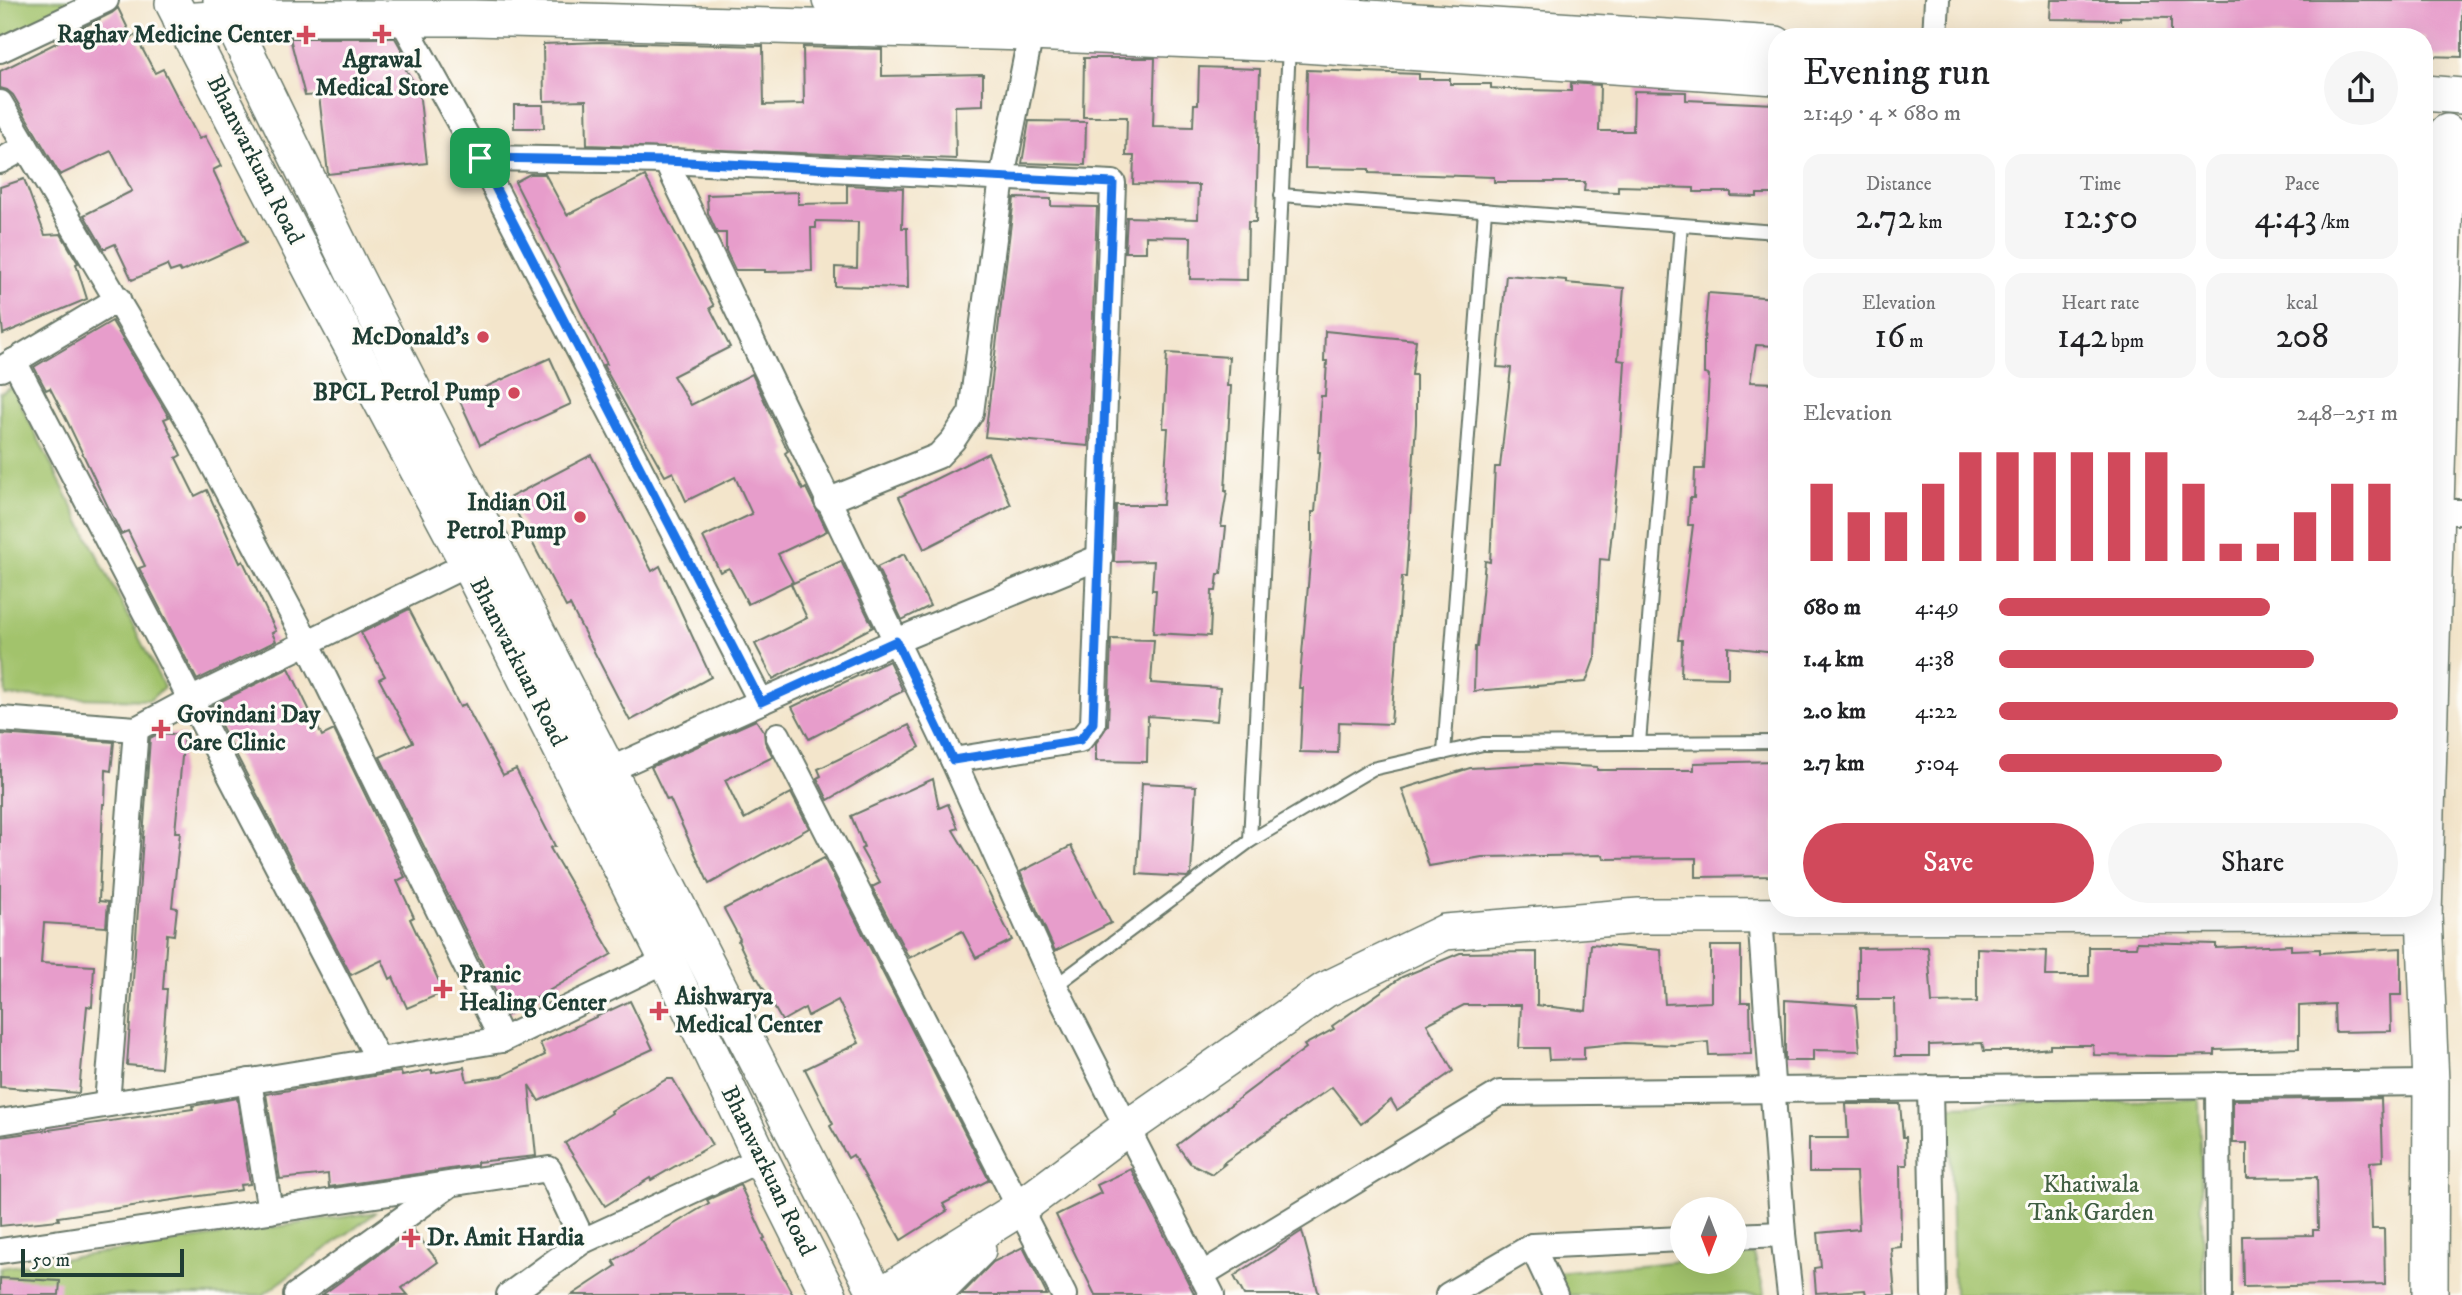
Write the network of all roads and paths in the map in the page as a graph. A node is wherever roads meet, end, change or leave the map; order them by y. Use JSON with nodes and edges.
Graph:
{"nodes":[{"id":1,"x":106,"y":0,"type":"edge"},
{"id":2,"x":830,"y":0,"type":"edge"},
{"id":3,"x":1937,"y":0,"type":"edge"},
{"id":4,"x":225,"y":9,"type":"edge"},
{"id":5,"x":176,"y":10,"type":"edge"},
{"id":6,"x":1035,"y":13,"type":"edge"},
{"id":7,"x":401,"y":18,"type":"junction"},
{"id":8,"x":1936,"y":28,"type":"edge"},
{"id":9,"x":1768,"y":43,"type":"edge"},
{"id":10,"x":1289,"y":44,"type":"junction"},
{"id":11,"x":0,"y":50,"type":"edge"},
{"id":12,"x":1768,"y":76,"type":"edge"},
{"id":13,"x":2433,"y":94,"type":"edge"},
{"id":14,"x":2462,"y":96,"type":"edge"},
{"id":15,"x":0,"y":103,"type":"edge"},
{"id":16,"x":2444,"y":132,"type":"edge"},
{"id":17,"x":26,"y":147,"type":"junction"},
{"id":18,"x":480,"y":158,"type":"junction"},
{"id":19,"x":0,"y":161,"type":"edge"},
{"id":20,"x":666,"y":161,"type":"junction"},
{"id":21,"x":1002,"y":178,"type":"junction"},
{"id":22,"x":1281,"y":195,"type":"junction"},
{"id":23,"x":1485,"y":210,"type":"junction"},
{"id":24,"x":1681,"y":225,"type":"junction"},
{"id":25,"x":1768,"y":232,"type":"edge"},
{"id":26,"x":118,"y":299,"type":"junction"},
{"id":27,"x":7,"y":365,"type":"edge"},
{"id":28,"x":827,"y":501,"type":"junction"},
{"id":29,"x":2449,"y":512,"type":"edge"},
{"id":30,"x":1100,"y":557,"type":"junction"},
{"id":31,"x":468,"y":564,"type":"junction"},
{"id":32,"x":896,"y":641,"type":"junction"},
{"id":33,"x":307,"y":642,"type":"junction"},
{"id":34,"x":2433,"y":676,"type":"edge"},
{"id":35,"x":190,"y":700,"type":"junction"},
{"id":36,"x":761,"y":702,"type":"junction"},
{"id":37,"x":0,"y":719,"type":"edge"},
{"id":38,"x":136,"y":729,"type":"junction"},
{"id":39,"x":778,"y":735,"type":"dead end"},
{"id":40,"x":1768,"y":742,"type":"edge"},
{"id":41,"x":1639,"y":743,"type":"junction"},
{"id":42,"x":1444,"y":753,"type":"junction"},
{"id":43,"x":953,"y":760,"type":"junction"},
{"id":44,"x":607,"y":771,"type":"junction"},
{"id":45,"x":1250,"y":841,"type":"junction"},
{"id":46,"x":1760,"y":916,"type":"junction"},
{"id":47,"x":1768,"y":916,"type":"edge"},
{"id":48,"x":2424,"y":917,"type":"edge"},
{"id":49,"x":667,"y":960,"type":"junction"},
{"id":50,"x":1055,"y":986,"type":"junction"},
{"id":51,"x":502,"y":1040,"type":"junction"},
{"id":52,"x":378,"y":1059,"type":"junction"},
{"id":53,"x":249,"y":1081,"type":"junction"},
{"id":54,"x":2431,"y":1083,"type":"junction"},
{"id":55,"x":2218,"y":1085,"type":"junction"},
{"id":56,"x":1930,"y":1088,"type":"junction"},
{"id":57,"x":1773,"y":1090,"type":"junction"},
{"id":58,"x":107,"y":1104,"type":"junction"},
{"id":59,"x":0,"y":1122,"type":"edge"},
{"id":60,"x":1127,"y":1128,"type":"junction"},
{"id":61,"x":761,"y":1159,"type":"junction"},
{"id":62,"x":451,"y":1184,"type":"junction"},
{"id":63,"x":1020,"y":1208,"type":"junction"},
{"id":64,"x":270,"y":1211,"type":"junction"},
{"id":65,"x":1783,"y":1234,"type":"junction"},
{"id":66,"x":1747,"y":1235,"type":"edge"},
{"id":67,"x":1670,"y":1240,"type":"edge"},
{"id":68,"x":583,"y":1241,"type":"junction"},
{"id":69,"x":1532,"y":1246,"type":"junction"},
{"id":70,"x":0,"y":1251,"type":"edge"},
{"id":71,"x":1207,"y":1285,"type":"edge"},
{"id":72,"x":296,"y":1295,"type":"edge"},
{"id":73,"x":509,"y":1295,"type":"edge"},
{"id":74,"x":829,"y":1295,"type":"edge"},
{"id":75,"x":879,"y":1295,"type":"edge"},
{"id":76,"x":933,"y":1295,"type":"edge"},
{"id":77,"x":1064,"y":1295,"type":"edge"},
{"id":78,"x":1448,"y":1295,"type":"edge"},
{"id":79,"x":1555,"y":1295,"type":"edge"},
{"id":80,"x":1790,"y":1295,"type":"edge"},
{"id":81,"x":1934,"y":1295,"type":"edge"},
{"id":82,"x":2219,"y":1295,"type":"edge"},
{"id":83,"x":2430,"y":1295,"type":"edge"}],
"edges":[{"from":1,"to":11,"type":"street"},
{"from":2,"to":6,"type":"main road"},
{"from":3,"to":8,"type":"street"},
{"from":4,"to":5,"type":"main road"},
{"from":4,"to":7,"type":"main road"},
{"from":4,"to":44,"type":"main road","name":"Bhanwarkuan Road"},
{"from":5,"to":31,"type":"main road","name":"Bhanwarkuan Road"},
{"from":6,"to":7,"type":"main road"},
{"from":6,"to":9,"type":"main road"},
{"from":6,"to":10,"type":"main road"},
{"from":6,"to":21,"type":"street"},
{"from":7,"to":18,"type":"street"},
{"from":10,"to":12,"type":"main road"},
{"from":10,"to":22,"type":"lane"},
{"from":13,"to":14,"type":"main road"},
{"from":15,"to":17,"type":"street"},
{"from":16,"to":29,"type":"main road"},
{"from":17,"to":19,"type":"street"},
{"from":17,"to":26,"type":"street"},
{"from":18,"to":20,"type":"street"},
{"from":18,"to":36,"type":"street"},
{"from":20,"to":21,"type":"street"},
{"from":20,"to":28,"type":"street"},
{"from":21,"to":28,"type":"street"},
{"from":21,"to":30,"type":"street"},
{"from":22,"to":23,"type":"lane"},
{"from":22,"to":45,"type":"lane"},
{"from":23,"to":24,"type":"lane"},
{"from":23,"to":42,"type":"lane"},
{"from":24,"to":25,"type":"lane"},
{"from":24,"to":41,"type":"lane"},
{"from":26,"to":27,"type":"street"},
{"from":26,"to":33,"type":"street"},
{"from":27,"to":35,"type":"street"},
{"from":28,"to":32,"type":"street"},
{"from":29,"to":34,"type":"main road"},
{"from":30,"to":32,"type":"street"},
{"from":30,"to":43,"type":"street"},
{"from":31,"to":33,"type":"street"},
{"from":31,"to":49,"type":"main road","name":"Bhanwarkuan Road"},
{"from":32,"to":36,"type":"street"},
{"from":32,"to":43,"type":"street"},
{"from":33,"to":35,"type":"street"},
{"from":33,"to":51,"type":"street"},
{"from":35,"to":38,"type":"street"},
{"from":35,"to":52,"type":"street"},
{"from":36,"to":44,"type":"street"},
{"from":37,"to":38,"type":"street"},
{"from":38,"to":58,"type":"street"},
{"from":39,"to":63,"type":"street"},
{"from":40,"to":41,"type":"lane"},
{"from":41,"to":42,"type":"lane"},
{"from":42,"to":45,"type":"lane"},
{"from":43,"to":50,"type":"street"},
{"from":44,"to":75,"type":"main road","name":"Bhanwarkuan Road"},
{"from":45,"to":50,"type":"lane"},
{"from":46,"to":47,"type":"main road"},
{"from":46,"to":57,"type":"street"},
{"from":46,"to":60,"type":"main road"},
{"from":48,"to":54,"type":"main road"},
{"from":49,"to":51,"type":"street"},
{"from":49,"to":61,"type":"main road","name":"Bhanwarkuan Road"},
{"from":50,"to":60,"type":"street"},
{"from":51,"to":52,"type":"street"},
{"from":52,"to":53,"type":"street"},
{"from":53,"to":58,"type":"street"},
{"from":53,"to":64,"type":"street"},
{"from":54,"to":55,"type":"street"},
{"from":54,"to":83,"type":"main road"},
{"from":55,"to":56,"type":"street"},
{"from":55,"to":82,"type":"street"},
{"from":56,"to":57,"type":"street"},
{"from":56,"to":81,"type":"street"},
{"from":57,"to":65,"type":"street"},
{"from":57,"to":71,"type":"street"},
{"from":58,"to":59,"type":"street"},
{"from":60,"to":63,"type":"main road"},
{"from":60,"to":71,"type":"street"},
{"from":61,"to":68,"type":"street"},
{"from":61,"to":74,"type":"main road","name":"Bhanwarkuan Road"},
{"from":62,"to":64,"type":"street"},
{"from":62,"to":68,"type":"street"},
{"from":62,"to":72,"type":"street"},
{"from":63,"to":75,"type":"main road"},
{"from":63,"to":76,"type":"main road"},
{"from":63,"to":77,"type":"street"},
{"from":64,"to":70,"type":"street"},
{"from":65,"to":66,"type":"street"},
{"from":65,"to":80,"type":"street"},
{"from":67,"to":69,"type":"street"},
{"from":68,"to":73,"type":"street"},
{"from":69,"to":78,"type":"street"},
{"from":69,"to":79,"type":"street"}]}
